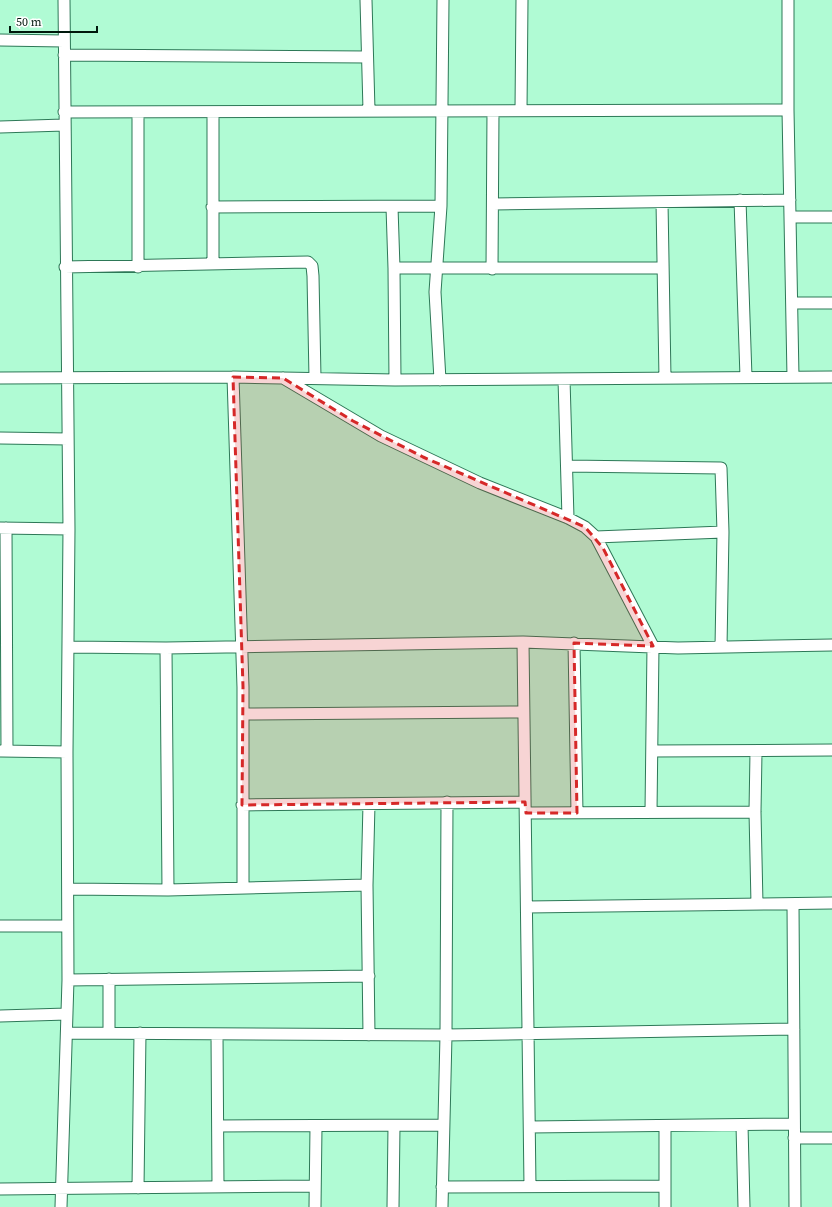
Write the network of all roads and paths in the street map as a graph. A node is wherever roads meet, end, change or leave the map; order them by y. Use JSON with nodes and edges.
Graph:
{"nodes":[{"id":1,"x":64,"y":0,"type":"edge"},
{"id":2,"x":366,"y":0,"type":"edge"},
{"id":3,"x":444,"y":0,"type":"edge"},
{"id":4,"x":522,"y":0,"type":"edge"},
{"id":5,"x":788,"y":0,"type":"edge"},
{"id":6,"x":0,"y":40,"type":"edge"},
{"id":7,"x":64,"y":41,"type":"junction"},
{"id":8,"x":64,"y":55,"type":"junction"},
{"id":9,"x":367,"y":57,"type":"junction"},
{"id":10,"x":369,"y":110,"type":"junction"},
{"id":11,"x":522,"y":110,"type":"junction"},
{"id":12,"x":788,"y":110,"type":"junction"},
{"id":13,"x":442,"y":111,"type":"junction"},
{"id":14,"x":493,"y":111,"type":"junction"},
{"id":15,"x":64,"y":112,"type":"junction"},
{"id":16,"x":138,"y":112,"type":"junction"},
{"id":17,"x":213,"y":112,"type":"junction"},
{"id":18,"x":64,"y":125,"type":"junction"},
{"id":19,"x":0,"y":127,"type":"edge"},
{"id":20,"x":740,"y":200,"type":"junction"},
{"id":21,"x":790,"y":200,"type":"junction"},
{"id":22,"x":662,"y":202,"type":"junction"},
{"id":23,"x":493,"y":204,"type":"junction"},
{"id":24,"x":441,"y":206,"type":"junction"},
{"id":25,"x":212,"y":207,"type":"junction"},
{"id":26,"x":392,"y":207,"type":"junction"},
{"id":27,"x":790,"y":217,"type":"junction"},
{"id":28,"x":832,"y":217,"type":"edge"},
{"id":29,"x":213,"y":264,"type":"junction"},
{"id":30,"x":65,"y":267,"type":"junction"},
{"id":31,"x":138,"y":267,"type":"junction"},
{"id":32,"x":394,"y":268,"type":"junction"},
{"id":33,"x":492,"y":268,"type":"junction"},
{"id":34,"x":663,"y":268,"type":"junction"},
{"id":35,"x":435,"y":270,"type":"junction"},
{"id":36,"x":832,"y":303,"type":"edge"},
{"id":37,"x":792,"y":304,"type":"junction"},
{"id":38,"x":233,"y":377,"type":"junction"},
{"id":39,"x":793,"y":377,"type":"junction"},
{"id":40,"x":832,"y":377,"type":"edge"},
{"id":41,"x":0,"y":378,"type":"edge"},
{"id":42,"x":283,"y":378,"type":"junction"},
{"id":43,"x":314,"y":378,"type":"junction"},
{"id":44,"x":665,"y":378,"type":"junction"},
{"id":45,"x":746,"y":378,"type":"junction"},
{"id":46,"x":67,"y":379,"type":"junction"},
{"id":47,"x":564,"y":379,"type":"junction"},
{"id":48,"x":395,"y":380,"type":"junction"},
{"id":49,"x":440,"y":380,"type":"junction"},
{"id":50,"x":0,"y":438,"type":"edge"},
{"id":51,"x":68,"y":439,"type":"junction"},
{"id":52,"x":567,"y":466,"type":"junction"},
{"id":53,"x":568,"y":518,"type":"junction"},
{"id":54,"x":3,"y":528,"type":"edge"},
{"id":55,"x":69,"y":528,"type":"junction"},
{"id":56,"x":723,"y":532,"type":"junction"},
{"id":57,"x":596,"y":536,"type":"junction"},
{"id":58,"x":523,"y":642,"type":"junction"},
{"id":59,"x":574,"y":643,"type":"junction"},
{"id":60,"x":240,"y":645,"type":"junction"},
{"id":61,"x":832,"y":645,"type":"edge"},
{"id":62,"x":653,"y":646,"type":"junction"},
{"id":63,"x":68,"y":647,"type":"junction"},
{"id":64,"x":721,"y":647,"type":"junction"},
{"id":65,"x":166,"y":648,"type":"junction"},
{"id":66,"x":524,"y":712,"type":"junction"},
{"id":67,"x":243,"y":714,"type":"junction"},
{"id":68,"x":832,"y":750,"type":"edge"},
{"id":69,"x":4,"y":751,"type":"edge"},
{"id":70,"x":652,"y":751,"type":"junction"},
{"id":71,"x":67,"y":752,"type":"junction"},
{"id":72,"x":756,"y":752,"type":"junction"},
{"id":73,"x":447,"y":802,"type":"junction"},
{"id":74,"x":525,"y":802,"type":"junction"},
{"id":75,"x":369,"y":804,"type":"junction"},
{"id":76,"x":242,"y":805,"type":"junction"},
{"id":77,"x":651,"y":812,"type":"junction"},
{"id":78,"x":755,"y":812,"type":"junction"},
{"id":79,"x":526,"y":813,"type":"junction"},
{"id":80,"x":577,"y":813,"type":"junction"},
{"id":81,"x":367,"y":885,"type":"junction"},
{"id":82,"x":243,"y":888,"type":"junction"},
{"id":83,"x":68,"y":889,"type":"junction"},
{"id":84,"x":168,"y":890,"type":"junction"},
{"id":85,"x":832,"y":903,"type":"edge"},
{"id":86,"x":757,"y":904,"type":"junction"},
{"id":87,"x":793,"y":904,"type":"junction"},
{"id":88,"x":527,"y":907,"type":"junction"},
{"id":89,"x":0,"y":926,"type":"edge"},
{"id":90,"x":67,"y":926,"type":"junction"},
{"id":91,"x":369,"y":976,"type":"junction"},
{"id":92,"x":68,"y":980,"type":"junction"},
{"id":93,"x":108,"y":980,"type":"junction"},
{"id":94,"x":67,"y":1014,"type":"junction"},
{"id":95,"x":0,"y":1016,"type":"edge"},
{"id":96,"x":794,"y":1029,"type":"junction"},
{"id":97,"x":67,"y":1033,"type":"junction"},
{"id":98,"x":109,"y":1033,"type":"junction"},
{"id":99,"x":140,"y":1033,"type":"junction"},
{"id":100,"x":218,"y":1034,"type":"junction"},
{"id":101,"x":528,"y":1034,"type":"junction"},
{"id":102,"x":369,"y":1035,"type":"junction"},
{"id":103,"x":446,"y":1035,"type":"junction"},
{"id":104,"x":794,"y":1124,"type":"junction"},
{"id":105,"x":443,"y":1125,"type":"junction"},
{"id":106,"x":742,"y":1125,"type":"junction"},
{"id":107,"x":218,"y":1126,"type":"junction"},
{"id":108,"x":394,"y":1126,"type":"junction"},
{"id":109,"x":665,"y":1126,"type":"junction"},
{"id":110,"x":316,"y":1127,"type":"junction"},
{"id":111,"x":530,"y":1127,"type":"junction"},
{"id":112,"x":794,"y":1138,"type":"junction"},
{"id":113,"x":832,"y":1138,"type":"edge"},
{"id":114,"x":315,"y":1186,"type":"junction"},
{"id":115,"x":530,"y":1186,"type":"junction"},
{"id":116,"x":665,"y":1186,"type":"junction"},
{"id":117,"x":442,"y":1187,"type":"junction"},
{"id":118,"x":61,"y":1188,"type":"junction"},
{"id":119,"x":138,"y":1188,"type":"junction"},
{"id":120,"x":218,"y":1188,"type":"junction"},
{"id":121,"x":0,"y":1189,"type":"edge"},
{"id":122,"x":61,"y":1207,"type":"edge"},
{"id":123,"x":314,"y":1207,"type":"edge"},
{"id":124,"x":393,"y":1207,"type":"edge"},
{"id":125,"x":442,"y":1207,"type":"edge"},
{"id":126,"x":665,"y":1207,"type":"edge"},
{"id":127,"x":744,"y":1207,"type":"edge"},
{"id":128,"x":795,"y":1207,"type":"edge"}],
"edges":[{"from":1,"to":7,"type":"street"},
{"from":2,"to":9,"type":"street"},
{"from":3,"to":13,"type":"street"},
{"from":4,"to":11,"type":"street"},
{"from":5,"to":12,"type":"street"},
{"from":6,"to":7,"type":"street"},
{"from":7,"to":8,"type":"street"},
{"from":8,"to":9,"type":"street"},
{"from":8,"to":15,"type":"street"},
{"from":9,"to":10,"type":"street"},
{"from":10,"to":13,"type":"street"},
{"from":10,"to":17,"type":"street"},
{"from":11,"to":12,"type":"street"},
{"from":11,"to":14,"type":"street"},
{"from":12,"to":21,"type":"street"},
{"from":13,"to":14,"type":"street"},
{"from":13,"to":24,"type":"street"},
{"from":14,"to":23,"type":"street"},
{"from":15,"to":16,"type":"street"},
{"from":15,"to":18,"type":"street"},
{"from":16,"to":17,"type":"street"},
{"from":16,"to":31,"type":"street"},
{"from":17,"to":25,"type":"street"},
{"from":18,"to":19,"type":"street"},
{"from":18,"to":30,"type":"street"},
{"from":20,"to":21,"type":"street"},
{"from":20,"to":22,"type":"street"},
{"from":20,"to":45,"type":"street"},
{"from":21,"to":27,"type":"street"},
{"from":22,"to":23,"type":"street"},
{"from":22,"to":34,"type":"street"},
{"from":23,"to":33,"type":"street"},
{"from":24,"to":26,"type":"street"},
{"from":24,"to":35,"type":"street"},
{"from":25,"to":26,"type":"street"},
{"from":25,"to":29,"type":"street"},
{"from":26,"to":32,"type":"street"},
{"from":27,"to":28,"type":"street"},
{"from":27,"to":37,"type":"street"},
{"from":29,"to":31,"type":"street"},
{"from":29,"to":43,"type":"street"},
{"from":30,"to":31,"type":"street"},
{"from":30,"to":46,"type":"street"},
{"from":32,"to":35,"type":"street"},
{"from":32,"to":48,"type":"street"},
{"from":33,"to":34,"type":"street"},
{"from":33,"to":35,"type":"street"},
{"from":34,"to":44,"type":"street"},
{"from":35,"to":49,"type":"street"},
{"from":36,"to":37,"type":"street"},
{"from":37,"to":39,"type":"street"},
{"from":38,"to":42,"type":"street"},
{"from":38,"to":46,"type":"street"},
{"from":38,"to":60,"type":"street"},
{"from":39,"to":40,"type":"street"},
{"from":39,"to":45,"type":"street"},
{"from":41,"to":46,"type":"street"},
{"from":42,"to":43,"type":"street"},
{"from":42,"to":53,"type":"street"},
{"from":43,"to":48,"type":"street"},
{"from":44,"to":45,"type":"street"},
{"from":44,"to":47,"type":"street"},
{"from":46,"to":51,"type":"street"},
{"from":47,"to":49,"type":"street"},
{"from":47,"to":52,"type":"street"},
{"from":48,"to":49,"type":"street"},
{"from":50,"to":51,"type":"street"},
{"from":51,"to":55,"type":"street"},
{"from":52,"to":53,"type":"street"},
{"from":52,"to":56,"type":"street"},
{"from":53,"to":57,"type":"street"},
{"from":54,"to":55,"type":"street"},
{"from":54,"to":69,"type":"street"},
{"from":55,"to":63,"type":"street"},
{"from":56,"to":57,"type":"street"},
{"from":56,"to":64,"type":"street"},
{"from":57,"to":62,"type":"street"},
{"from":58,"to":59,"type":"street"},
{"from":58,"to":60,"type":"street"},
{"from":58,"to":66,"type":"street"},
{"from":59,"to":62,"type":"street"},
{"from":59,"to":80,"type":"street"},
{"from":60,"to":65,"type":"street"},
{"from":60,"to":67,"type":"street"},
{"from":61,"to":64,"type":"street"},
{"from":62,"to":64,"type":"street"},
{"from":62,"to":70,"type":"street"},
{"from":63,"to":65,"type":"street"},
{"from":63,"to":71,"type":"street"},
{"from":65,"to":84,"type":"street"},
{"from":66,"to":67,"type":"street"},
{"from":66,"to":74,"type":"street"},
{"from":67,"to":76,"type":"street"},
{"from":68,"to":72,"type":"street"},
{"from":69,"to":71,"type":"street"},
{"from":70,"to":72,"type":"street"},
{"from":70,"to":77,"type":"street"},
{"from":71,"to":83,"type":"street"},
{"from":72,"to":78,"type":"street"},
{"from":73,"to":74,"type":"street"},
{"from":73,"to":75,"type":"street"},
{"from":73,"to":103,"type":"street"},
{"from":74,"to":79,"type":"street"},
{"from":75,"to":76,"type":"street"},
{"from":75,"to":81,"type":"street"},
{"from":76,"to":82,"type":"street"},
{"from":77,"to":78,"type":"street"},
{"from":77,"to":80,"type":"street"},
{"from":78,"to":86,"type":"street"},
{"from":79,"to":80,"type":"street"},
{"from":79,"to":88,"type":"street"},
{"from":81,"to":82,"type":"street"},
{"from":81,"to":91,"type":"street"},
{"from":82,"to":84,"type":"street"},
{"from":83,"to":84,"type":"street"},
{"from":83,"to":90,"type":"street"},
{"from":85,"to":87,"type":"street"},
{"from":86,"to":87,"type":"street"},
{"from":86,"to":88,"type":"street"},
{"from":87,"to":96,"type":"street"},
{"from":88,"to":101,"type":"street"},
{"from":89,"to":90,"type":"street"},
{"from":90,"to":92,"type":"street"},
{"from":91,"to":93,"type":"street"},
{"from":91,"to":102,"type":"street"},
{"from":92,"to":93,"type":"street"},
{"from":92,"to":94,"type":"street"},
{"from":93,"to":98,"type":"street"},
{"from":94,"to":95,"type":"street"},
{"from":94,"to":97,"type":"street"},
{"from":96,"to":101,"type":"street"},
{"from":96,"to":104,"type":"street"},
{"from":97,"to":98,"type":"street"},
{"from":97,"to":118,"type":"street"},
{"from":98,"to":99,"type":"street"},
{"from":99,"to":100,"type":"street"},
{"from":99,"to":119,"type":"street"},
{"from":100,"to":102,"type":"street"},
{"from":100,"to":107,"type":"street"},
{"from":101,"to":103,"type":"street"},
{"from":101,"to":111,"type":"street"},
{"from":102,"to":103,"type":"street"},
{"from":103,"to":105,"type":"street"},
{"from":104,"to":106,"type":"street"},
{"from":104,"to":112,"type":"street"},
{"from":105,"to":108,"type":"street"},
{"from":105,"to":117,"type":"street"},
{"from":106,"to":109,"type":"street"},
{"from":106,"to":127,"type":"street"},
{"from":107,"to":110,"type":"street"},
{"from":107,"to":120,"type":"street"},
{"from":108,"to":110,"type":"street"},
{"from":108,"to":124,"type":"street"},
{"from":109,"to":111,"type":"street"},
{"from":109,"to":116,"type":"street"},
{"from":110,"to":114,"type":"street"},
{"from":111,"to":115,"type":"street"},
{"from":112,"to":113,"type":"street"},
{"from":112,"to":128,"type":"street"},
{"from":114,"to":120,"type":"street"},
{"from":114,"to":123,"type":"street"},
{"from":115,"to":116,"type":"street"},
{"from":115,"to":117,"type":"street"},
{"from":116,"to":126,"type":"street"},
{"from":117,"to":125,"type":"street"},
{"from":118,"to":119,"type":"street"},
{"from":118,"to":121,"type":"street"},
{"from":118,"to":122,"type":"street"},
{"from":119,"to":120,"type":"street"}]}
